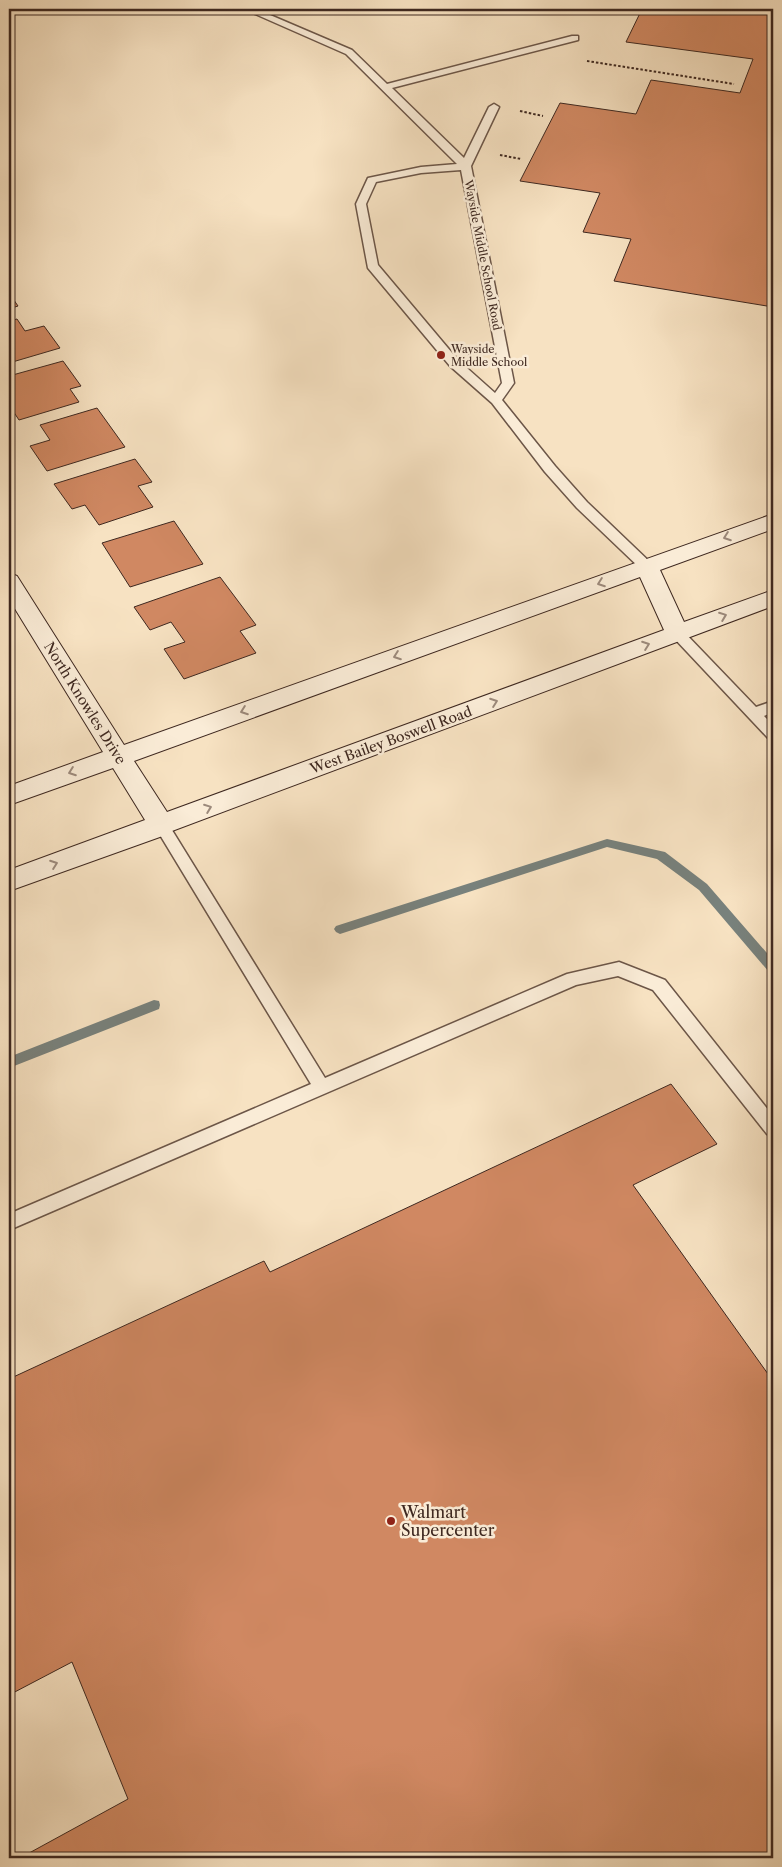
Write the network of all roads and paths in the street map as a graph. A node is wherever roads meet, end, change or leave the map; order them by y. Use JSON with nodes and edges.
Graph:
{"nodes":[{"id":1,"x":249,"y":9,"type":"edge"},
{"id":2,"x":575,"y":38,"type":"dead end"},
{"id":3,"x":578,"y":60,"type":"dead end"},
{"id":4,"x":734,"y":84,"type":"dead end"},
{"id":5,"x":386,"y":87,"type":"junction"},
{"id":6,"x":494,"y":107,"type":"dead end"},
{"id":7,"x":466,"y":166,"type":"junction"},
{"id":8,"x":496,"y":400,"type":"junction"},
{"id":9,"x":773,"y":521,"type":"edge"},
{"id":10,"x":647,"y":567,"type":"junction"},
{"id":11,"x":9,"y":581,"type":"edge"},
{"id":12,"x":773,"y":598,"type":"edge"},
{"id":13,"x":678,"y":634,"type":"junction"},
{"id":14,"x":773,"y":706,"type":"edge"},
{"id":15,"x":754,"y":714,"type":"junction"},
{"id":16,"x":773,"y":734,"type":"edge"},
{"id":17,"x":118,"y":756,"type":"junction"},
{"id":18,"x":9,"y":796,"type":"edge"},
{"id":19,"x":162,"y":826,"type":"junction"},
{"id":20,"x":9,"y":881,"type":"edge"},
{"id":21,"x":321,"y":1086,"type":"junction"},
{"id":22,"x":773,"y":1129,"type":"edge"},
{"id":23,"x":9,"y":1222,"type":"edge"}],
"edges":[{"from":1,"to":5,"type":"lane"},
{"from":2,"to":5,"type":"lane"},
{"from":3,"to":4,"type":"path"},
{"from":5,"to":7,"type":"lane"},
{"from":6,"to":7,"type":"lane"},
{"from":7,"to":8,"type":"lane","name":"Wayside Middle School Road"},
{"from":7,"to":8,"type":"lane"},
{"from":8,"to":10,"type":"lane"},
{"from":9,"to":10,"type":"main road","one_way":true},
{"from":10,"to":13,"type":"main road"},
{"from":10,"to":17,"type":"main road","one_way":true},
{"from":11,"to":17,"type":"main road","name":"North Knowles Drive"},
{"from":13,"to":12,"type":"main road","name":"West Bailey Boswell Road","one_way":true},
{"from":13,"to":15,"type":"lane"},
{"from":19,"to":13,"type":"main road","name":"West Bailey Boswell Road","one_way":true},
{"from":14,"to":15,"type":"lane"},
{"from":15,"to":16,"type":"lane"},
{"from":17,"to":18,"type":"main road","one_way":true},
{"from":17,"to":19,"type":"main road","name":"North Knowles Drive"},
{"from":20,"to":19,"type":"main road","name":"West Bailey Boswell Road","one_way":true},
{"from":19,"to":21,"type":"lane"},
{"from":21,"to":22,"type":"lane"},
{"from":21,"to":23,"type":"lane"}]}
